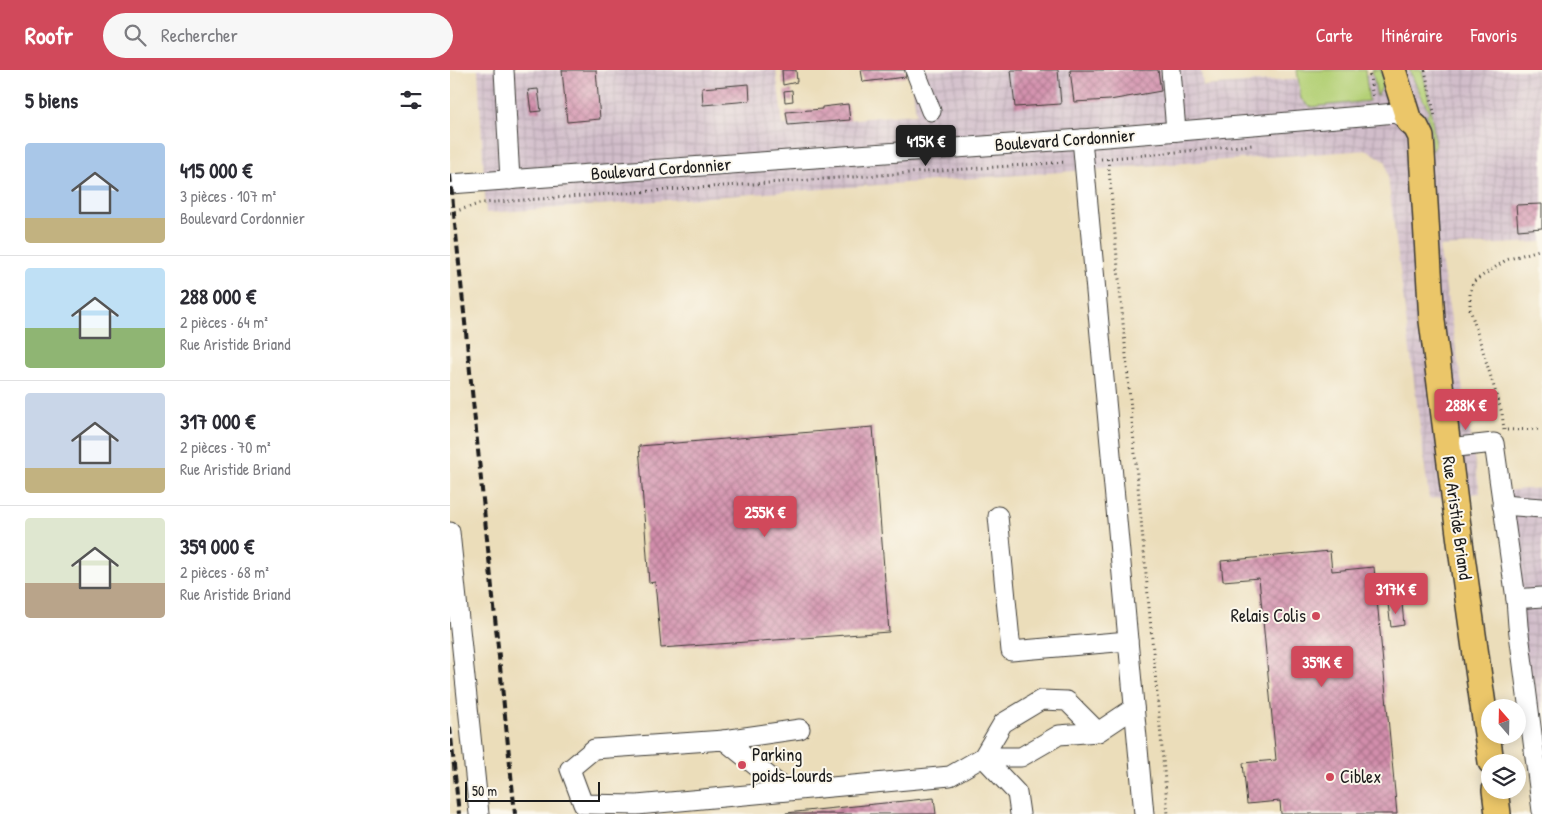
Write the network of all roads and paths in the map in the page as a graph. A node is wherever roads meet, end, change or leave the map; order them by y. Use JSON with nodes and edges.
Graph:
{"nodes":[{"id":1,"x":504,"y":70,"type":"edge"},
{"id":2,"x":915,"y":70,"type":"edge"},
{"id":3,"x":1171,"y":70,"type":"edge"},
{"id":4,"x":1369,"y":70,"type":"edge"},
{"id":5,"x":1394,"y":70,"type":"edge"},
{"id":6,"x":1425,"y":70,"type":"edge"},
{"id":7,"x":1373,"y":101,"type":"dead end"},
{"id":8,"x":931,"y":111,"type":"dead end"},
{"id":9,"x":1436,"y":120,"type":"dead end"},
{"id":10,"x":1409,"y":121,"type":"junction"},
{"id":11,"x":1176,"y":131,"type":"junction"},
{"id":12,"x":1082,"y":139,"type":"junction"},
{"id":13,"x":1255,"y":145,"type":"dead end"},
{"id":14,"x":1108,"y":159,"type":"junction"},
{"id":15,"x":1084,"y":161,"type":"junction"},
{"id":16,"x":510,"y":180,"type":"junction"},
{"id":17,"x":450,"y":184,"type":"edge"},
{"id":18,"x":450,"y":213,"type":"edge"},
{"id":19,"x":1542,"y":249,"type":"edge"},
{"id":20,"x":1504,"y":430,"type":"dead end"},
{"id":21,"x":1448,"y":448,"type":"junction"},
{"id":22,"x":1502,"y":505,"type":"junction"},
{"id":23,"x":1542,"y":508,"type":"edge"},
{"id":24,"x":998,"y":516,"type":"dead end"},
{"id":25,"x":450,"y":532,"type":"edge"},
{"id":26,"x":1542,"y":597,"type":"edge"},
{"id":27,"x":1516,"y":598,"type":"junction"},
{"id":28,"x":1128,"y":640,"type":"junction"},
{"id":29,"x":1134,"y":708,"type":"junction"},
{"id":30,"x":800,"y":729,"type":"dead end"},
{"id":31,"x":1098,"y":732,"type":"junction"},
{"id":32,"x":724,"y":740,"type":"junction"},
{"id":33,"x":1490,"y":754,"type":"edge"},
{"id":34,"x":983,"y":757,"type":"junction"},
{"id":35,"x":787,"y":791,"type":"junction"},
{"id":36,"x":1496,"y":799,"type":"edge"},
{"id":37,"x":582,"y":809,"type":"edge"},
{"id":38,"x":1542,"y":811,"type":"edge"},
{"id":39,"x":480,"y":814,"type":"edge"},
{"id":40,"x":1020,"y":814,"type":"edge"},
{"id":41,"x":1144,"y":814,"type":"edge"},
{"id":42,"x":1168,"y":814,"type":"edge"},
{"id":43,"x":1498,"y":814,"type":"edge"}],
"edges":[{"from":1,"to":16,"type":"street"},
{"from":2,"to":8,"type":"street"},
{"from":3,"to":11,"type":"street"},
{"from":4,"to":7,"type":"path"},
{"from":5,"to":10,"type":"main road","name":"Rue Aristide Briand"},
{"from":6,"to":9,"type":"path"},
{"from":10,"to":11,"type":"street","name":"Boulevard Cordonnier"},
{"from":10,"to":21,"type":"main road","name":"Rue Aristide Briand"},
{"from":11,"to":12,"type":"street","name":"Boulevard Cordonnier"},
{"from":12,"to":15,"type":"street"},
{"from":12,"to":16,"type":"street","name":"Boulevard Cordonnier"},
{"from":13,"to":14,"type":"path"},
{"from":14,"to":15,"type":"path"},
{"from":14,"to":42,"type":"path"},
{"from":15,"to":18,"type":"path"},
{"from":15,"to":28,"type":"street"},
{"from":16,"to":17,"type":"street","name":"Boulevard Cordonnier"},
{"from":19,"to":20,"type":"path"},
{"from":21,"to":22,"type":"street"},
{"from":21,"to":33,"type":"main road","name":"Rue Aristide Briand"},
{"from":22,"to":23,"type":"street"},
{"from":22,"to":27,"type":"street"},
{"from":24,"to":28,"type":"street"},
{"from":25,"to":39,"type":"street"},
{"from":26,"to":27,"type":"street"},
{"from":27,"to":38,"type":"street"},
{"from":28,"to":29,"type":"street"},
{"from":29,"to":31,"type":"street"},
{"from":29,"to":41,"type":"street"},
{"from":30,"to":32,"type":"street"},
{"from":31,"to":34,"type":"street"},
{"from":31,"to":34,"type":"street"},
{"from":32,"to":35,"type":"street"},
{"from":32,"to":37,"type":"street"},
{"from":34,"to":35,"type":"street"},
{"from":34,"to":40,"type":"street"},
{"from":35,"to":37,"type":"street"},
{"from":36,"to":43,"type":"main road"}]}
